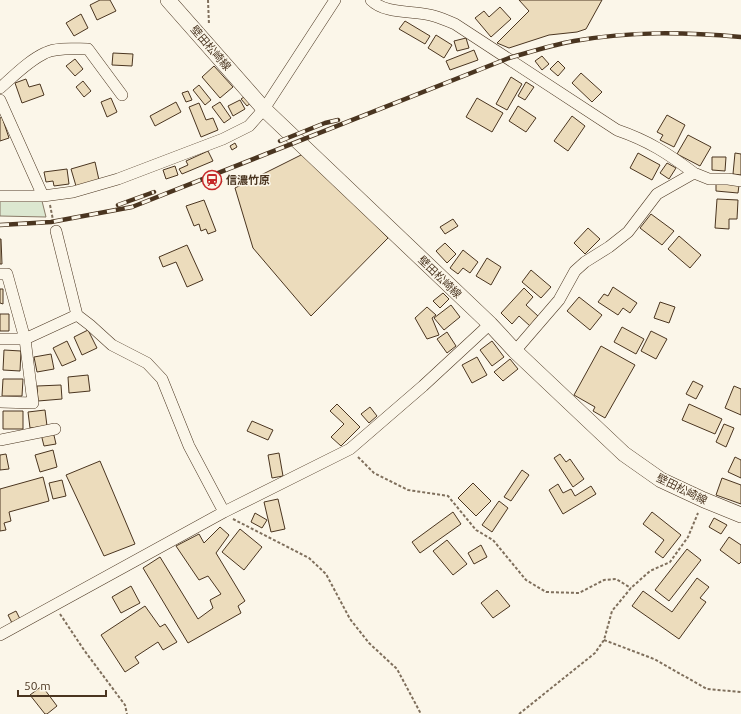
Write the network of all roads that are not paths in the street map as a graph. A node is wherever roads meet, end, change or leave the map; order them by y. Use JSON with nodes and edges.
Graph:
{"nodes":[{"id":1,"x":168,"y":0,"type":"edge"},
{"id":2,"x":336,"y":0,"type":"edge"},
{"id":3,"x":371,"y":0,"type":"edge"},
{"id":4,"x":0,"y":88,"type":"edge"},
{"id":5,"x":122,"y":95,"type":"dead end"},
{"id":6,"x":0,"y":100,"type":"edge"},
{"id":7,"x":264,"y":109,"type":"junction"},
{"id":8,"x":694,"y":174,"type":"junction"},
{"id":9,"x":741,"y":181,"type":"edge"},
{"id":10,"x":0,"y":196,"type":"edge"},
{"id":11,"x":46,"y":196,"type":"junction"},
{"id":12,"x":56,"y":231,"type":"road end"},
{"id":13,"x":0,"y":274,"type":"edge"},
{"id":14,"x":77,"y":315,"type":"junction"},
{"id":15,"x":490,"y":324,"type":"junction"},
{"id":16,"x":0,"y":339,"type":"edge"},
{"id":17,"x":25,"y":339,"type":"junction"},
{"id":18,"x":515,"y":351,"type":"junction"},
{"id":19,"x":0,"y":402,"type":"edge"},
{"id":20,"x":55,"y":429,"type":"dead end"},
{"id":21,"x":0,"y":440,"type":"edge"},
{"id":22,"x":224,"y":512,"type":"junction"},
{"id":23,"x":741,"y":515,"type":"edge"},
{"id":24,"x":0,"y":635,"type":"edge"}],
"edges":[{"from":1,"to":7,"type":"main road","name":"壁田松崎線"},
{"from":2,"to":7,"type":"street"},
{"from":3,"to":8,"type":"street"},
{"from":4,"to":5,"type":"street"},
{"from":6,"to":11,"type":"street"},
{"from":7,"to":11,"type":"street"},
{"from":7,"to":15,"type":"main road","name":"壁田松崎線"},
{"from":8,"to":9,"type":"street"},
{"from":8,"to":18,"type":"street"},
{"from":10,"to":11,"type":"street"},
{"from":12,"to":14,"type":"street"},
{"from":13,"to":17,"type":"street"},
{"from":14,"to":17,"type":"street"},
{"from":14,"to":22,"type":"street"},
{"from":15,"to":18,"type":"main road","name":"壁田松崎線"},
{"from":15,"to":22,"type":"street"},
{"from":16,"to":17,"type":"street"},
{"from":17,"to":19,"type":"street"},
{"from":18,"to":23,"type":"main road","name":"壁田松崎線"},
{"from":20,"to":21,"type":"street"},
{"from":22,"to":24,"type":"street"}]}
